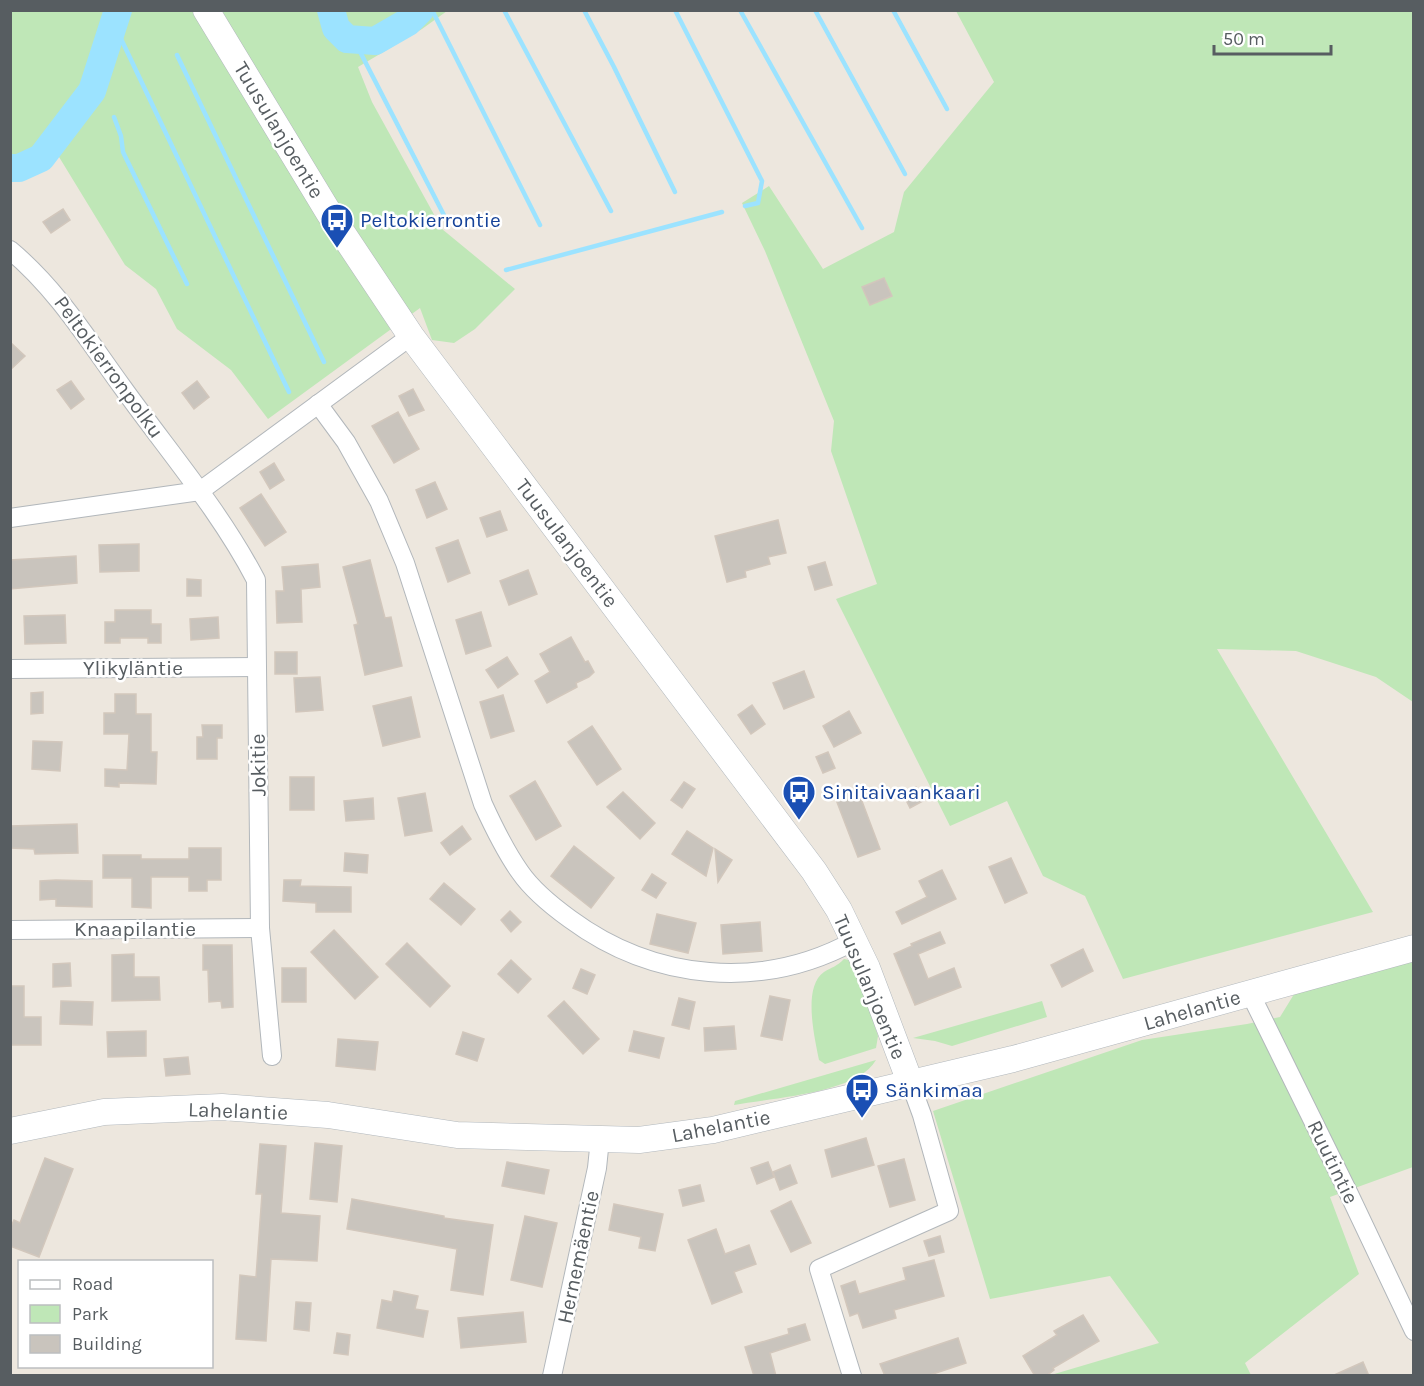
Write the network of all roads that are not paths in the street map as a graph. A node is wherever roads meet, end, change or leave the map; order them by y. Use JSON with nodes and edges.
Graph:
{"nodes":[{"id":1,"x":206,"y":10,"type":"edge"},
{"id":2,"x":10,"y":250,"type":"edge"},
{"id":3,"x":411,"y":336,"type":"junction"},
{"id":4,"x":318,"y":404,"type":"junction"},
{"id":5,"x":200,"y":491,"type":"junction"},
{"id":6,"x":10,"y":518,"type":"edge"},
{"id":7,"x":256,"y":667,"type":"junction"},
{"id":8,"x":10,"y":669,"type":"edge"},
{"id":9,"x":261,"y":928,"type":"junction"},
{"id":10,"x":10,"y":930,"type":"edge"},
{"id":11,"x":854,"y":941,"type":"junction"},
{"id":12,"x":1413,"y":948,"type":"edge"},
{"id":13,"x":1250,"y":993,"type":"junction"},
{"id":14,"x":272,"y":1056,"type":"dead end"},
{"id":15,"x":910,"y":1082,"type":"junction"},
{"id":16,"x":10,"y":1131,"type":"edge"},
{"id":17,"x":600,"y":1139,"type":"junction"},
{"id":18,"x":1413,"y":1331,"type":"edge"},
{"id":19,"x":552,"y":1376,"type":"edge"},
{"id":20,"x":852,"y":1376,"type":"edge"}],
"edges":[{"from":1,"to":3,"type":"main road","name":"Tuusulanjoentie"},
{"from":2,"to":5,"type":"street","name":"Peltokierronpolku"},
{"from":3,"to":4,"type":"street"},
{"from":3,"to":11,"type":"main road","name":"Tuusulanjoentie"},
{"from":4,"to":5,"type":"street"},
{"from":4,"to":11,"type":"street"},
{"from":5,"to":6,"type":"street"},
{"from":5,"to":7,"type":"street","name":"Jokitie"},
{"from":7,"to":8,"type":"street","name":"Ylikyläntie"},
{"from":7,"to":9,"type":"street","name":"Jokitie"},
{"from":9,"to":10,"type":"street","name":"Knaapilantie"},
{"from":9,"to":14,"type":"street","name":"Jokitie"},
{"from":11,"to":15,"type":"main road","name":"Tuusulanjoentie"},
{"from":12,"to":13,"type":"main road","name":"Lahelantie"},
{"from":13,"to":15,"type":"main road","name":"Lahelantie"},
{"from":13,"to":18,"type":"street","name":"Ruutintie"},
{"from":15,"to":17,"type":"main road","name":"Lahelantie"},
{"from":15,"to":20,"type":"street"},
{"from":16,"to":17,"type":"main road","name":"Lahelantie"},
{"from":17,"to":19,"type":"street","name":"Hernemäentie"}]}
